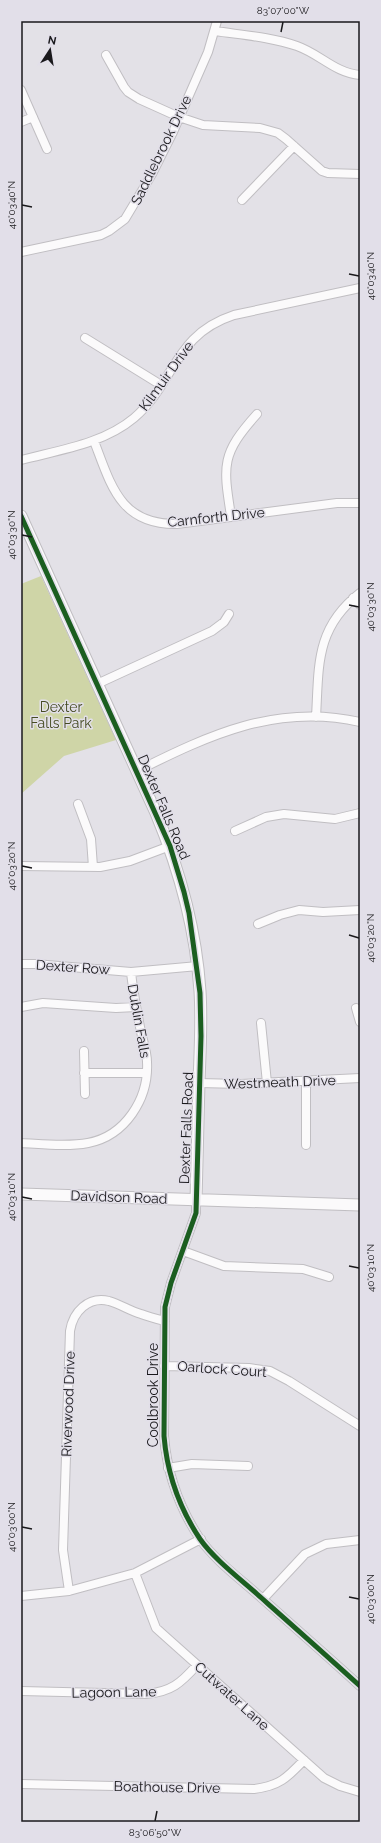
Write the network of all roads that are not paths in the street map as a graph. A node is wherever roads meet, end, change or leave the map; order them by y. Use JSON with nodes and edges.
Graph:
{"nodes":[{"id":1,"x":217,"y":21,"type":"edge"},
{"id":2,"x":215,"y":31,"type":"junction"},
{"id":3,"x":106,"y":55,"type":"dead end"},
{"id":4,"x":360,"y":75,"type":"edge"},
{"id":5,"x":21,"y":90,"type":"edge"},
{"id":6,"x":179,"y":117,"type":"junction"},
{"id":7,"x":33,"y":118,"type":"junction"},
{"id":8,"x":21,"y":122,"type":"edge"},
{"id":9,"x":294,"y":146,"type":"junction"},
{"id":10,"x":47,"y":149,"type":"dead end"},
{"id":11,"x":360,"y":174,"type":"edge"},
{"id":12,"x":242,"y":200,"type":"dead end"},
{"id":13,"x":21,"y":252,"type":"edge"},
{"id":14,"x":360,"y":288,"type":"edge"},
{"id":15,"x":85,"y":338,"type":"dead end"},
{"id":16,"x":161,"y":385,"type":"junction"},
{"id":17,"x":258,"y":414,"type":"dead end"},
{"id":18,"x":94,"y":441,"type":"junction"},
{"id":19,"x":21,"y":460,"type":"edge"},
{"id":20,"x":360,"y":503,"type":"edge"},
{"id":21,"x":231,"y":516,"type":"junction"},
{"id":22,"x":21,"y":519,"type":"edge"},
{"id":23,"x":357,"y":596,"type":"edge"},
{"id":24,"x":360,"y":605,"type":"edge"},
{"id":25,"x":229,"y":614,"type":"dead end"},
{"id":26,"x":97,"y":684,"type":"junction"},
{"id":27,"x":316,"y":717,"type":"junction"},
{"id":28,"x":360,"y":722,"type":"edge"},
{"id":29,"x":137,"y":771,"type":"junction"},
{"id":30,"x":78,"y":804,"type":"dead end"},
{"id":31,"x":360,"y":813,"type":"edge"},
{"id":32,"x":235,"y":831,"type":"dead end"},
{"id":33,"x":170,"y":846,"type":"junction"},
{"id":34,"x":21,"y":866,"type":"edge"},
{"id":35,"x":93,"y":867,"type":"junction"},
{"id":36,"x":360,"y":910,"type":"edge"},
{"id":37,"x":258,"y":924,"type":"dead end"},
{"id":38,"x":21,"y":964,"type":"edge"},
{"id":39,"x":198,"y":966,"type":"junction"},
{"id":40,"x":131,"y":972,"type":"junction"},
{"id":41,"x":21,"y":1007,"type":"edge"},
{"id":42,"x":136,"y":1007,"type":"junction"},
{"id":43,"x":356,"y":1008,"type":"dead end"},
{"id":44,"x":360,"y":1022,"type":"edge"},
{"id":45,"x":261,"y":1023,"type":"dead end"},
{"id":46,"x":84,"y":1051,"type":"dead end"},
{"id":47,"x":84,"y":1073,"type":"junction"},
{"id":48,"x":146,"y":1073,"type":"junction"},
{"id":49,"x":360,"y":1078,"type":"edge"},
{"id":50,"x":306,"y":1081,"type":"junction"},
{"id":51,"x":199,"y":1083,"type":"junction"},
{"id":52,"x":266,"y":1083,"type":"junction"},
{"id":53,"x":85,"y":1094,"type":"dead end"},
{"id":54,"x":21,"y":1143,"type":"edge"},
{"id":55,"x":306,"y":1145,"type":"dead end"},
{"id":56,"x":21,"y":1194,"type":"edge"},
{"id":57,"x":196,"y":1200,"type":"junction"},
{"id":58,"x":360,"y":1205,"type":"edge"},
{"id":59,"x":182,"y":1251,"type":"junction"},
{"id":60,"x":329,"y":1277,"type":"dead end"},
{"id":61,"x":165,"y":1321,"type":"junction"},
{"id":62,"x":164,"y":1366,"type":"junction"},
{"id":63,"x":360,"y":1426,"type":"edge"},
{"id":64,"x":248,"y":1466,"type":"dead end"},
{"id":65,"x":168,"y":1468,"type":"junction"},
{"id":66,"x":201,"y":1539,"type":"junction"},
{"id":67,"x":360,"y":1540,"type":"edge"},
{"id":68,"x":135,"y":1573,"type":"junction"},
{"id":69,"x":70,"y":1591,"type":"junction"},
{"id":70,"x":21,"y":1596,"type":"edge"},
{"id":71,"x":263,"y":1599,"type":"junction"},
{"id":72,"x":197,"y":1665,"type":"junction"},
{"id":73,"x":360,"y":1686,"type":"edge"},
{"id":74,"x":21,"y":1691,"type":"edge"},
{"id":75,"x":304,"y":1760,"type":"junction"},
{"id":76,"x":21,"y":1784,"type":"edge"},
{"id":77,"x":360,"y":1792,"type":"edge"}],
"edges":[{"from":1,"to":2,"type":"street","name":"Saddlebrook Drive"},
{"from":2,"to":4,"type":"street"},
{"from":2,"to":6,"type":"street","name":"Saddlebrook Drive"},
{"from":3,"to":6,"type":"street"},
{"from":5,"to":7,"type":"street"},
{"from":6,"to":9,"type":"street"},
{"from":6,"to":13,"type":"street","name":"Saddlebrook Drive"},
{"from":7,"to":8,"type":"street"},
{"from":7,"to":10,"type":"street"},
{"from":9,"to":11,"type":"street"},
{"from":9,"to":12,"type":"street"},
{"from":14,"to":16,"type":"street","name":"Kilmuir Drive"},
{"from":15,"to":16,"type":"street"},
{"from":16,"to":18,"type":"street","name":"Kilmuir Drive"},
{"from":17,"to":21,"type":"street"},
{"from":18,"to":19,"type":"street","name":"Kilmuir Drive"},
{"from":18,"to":21,"type":"street","name":"Carnforth Drive"},
{"from":20,"to":21,"type":"street","name":"Carnforth Drive"},
{"from":22,"to":26,"type":"street","name":"Dexter Falls Road"},
{"from":23,"to":24,"type":"street"},
{"from":23,"to":27,"type":"street"},
{"from":25,"to":26,"type":"street"},
{"from":26,"to":29,"type":"street","name":"Dexter Falls Road"},
{"from":27,"to":28,"type":"street"},
{"from":27,"to":29,"type":"street"},
{"from":29,"to":33,"type":"street","name":"Dexter Falls Road"},
{"from":30,"to":35,"type":"street"},
{"from":31,"to":32,"type":"street"},
{"from":33,"to":35,"type":"street"},
{"from":33,"to":39,"type":"street","name":"Dexter Falls Road"},
{"from":34,"to":35,"type":"street"},
{"from":36,"to":37,"type":"street"},
{"from":38,"to":40,"type":"street","name":"Dexter Row"},
{"from":39,"to":40,"type":"street","name":"Dexter Row"},
{"from":39,"to":51,"type":"street","name":"Dexter Falls Road"},
{"from":40,"to":42,"type":"street","name":"Dublin Falls"},
{"from":41,"to":42,"type":"street"},
{"from":42,"to":48,"type":"street","name":"Dublin Falls"},
{"from":43,"to":44,"type":"street"},
{"from":45,"to":52,"type":"street"},
{"from":46,"to":47,"type":"street"},
{"from":47,"to":48,"type":"street"},
{"from":47,"to":53,"type":"street"},
{"from":48,"to":54,"type":"street","name":"Dublin Falls"},
{"from":49,"to":50,"type":"street","name":"Westmeath Drive"},
{"from":50,"to":52,"type":"street","name":"Westmeath Drive"},
{"from":50,"to":55,"type":"street"},
{"from":51,"to":52,"type":"street","name":"Westmeath Drive"},
{"from":51,"to":57,"type":"street","name":"Dexter Falls Road"},
{"from":56,"to":57,"type":"street","name":"Davidson Road"},
{"from":57,"to":58,"type":"street","name":"Davidson Road"},
{"from":57,"to":59,"type":"street","name":"Coolbrook Drive"},
{"from":59,"to":60,"type":"street"},
{"from":59,"to":61,"type":"street","name":"Coolbrook Drive"},
{"from":61,"to":62,"type":"street","name":"Coolbrook Drive"},
{"from":61,"to":69,"type":"street","name":"Riverwood Drive"},
{"from":62,"to":63,"type":"street","name":"Oarlock Court"},
{"from":62,"to":65,"type":"street","name":"Coolbrook Drive"},
{"from":64,"to":65,"type":"street"},
{"from":65,"to":66,"type":"street","name":"Coolbrook Drive"},
{"from":66,"to":68,"type":"street"},
{"from":66,"to":71,"type":"street","name":"Coolbrook Drive"},
{"from":67,"to":71,"type":"street"},
{"from":68,"to":69,"type":"street"},
{"from":68,"to":72,"type":"street","name":"Cutwater Lane"},
{"from":69,"to":70,"type":"street"},
{"from":71,"to":73,"type":"street","name":"Coolbrook Drive"},
{"from":72,"to":74,"type":"street","name":"Lagoon Lane"},
{"from":72,"to":75,"type":"street","name":"Cutwater Lane"},
{"from":75,"to":76,"type":"street","name":"Boathouse Drive"},
{"from":75,"to":77,"type":"street","name":"Cutwater Lane"}]}
